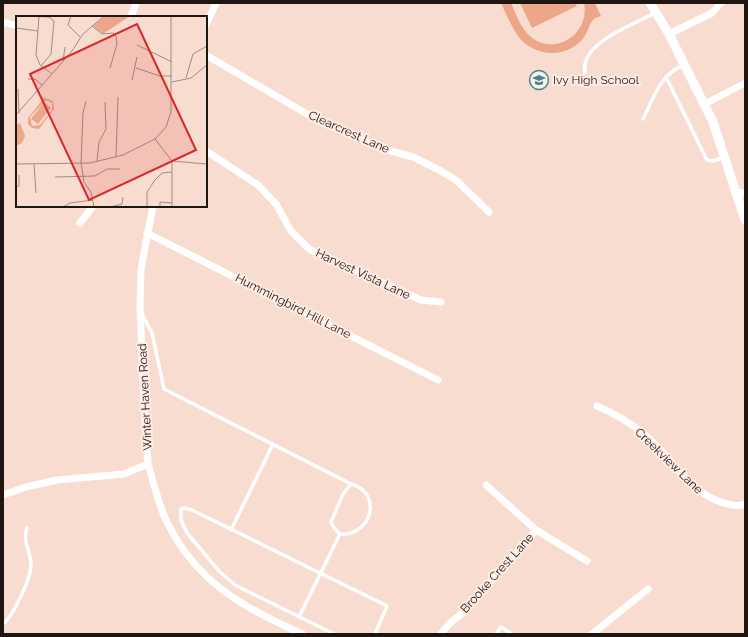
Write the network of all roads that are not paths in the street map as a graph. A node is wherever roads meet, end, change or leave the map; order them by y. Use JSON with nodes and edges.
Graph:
{"nodes":[{"id":1,"x":136,"y":3,"type":"edge"},
{"id":2,"x":216,"y":3,"type":"edge"},
{"id":3,"x":650,"y":3,"type":"edge"},
{"id":4,"x":721,"y":3,"type":"edge"},
{"id":5,"x":656,"y":13,"type":"junction"},
{"id":6,"x":130,"y":16,"type":"edge"},
{"id":7,"x":3,"y":22,"type":"edge"},
{"id":8,"x":207,"y":23,"type":"edge"},
{"id":9,"x":16,"y":26,"type":"edge"},
{"id":10,"x":669,"y":34,"type":"junction"},
{"id":11,"x":207,"y":56,"type":"edge"},
{"id":12,"x":685,"y":64,"type":"junction"},
{"id":13,"x":584,"y":73,"type":"dead end"},
{"id":14,"x":666,"y":77,"type":"junction"},
{"id":15,"x":745,"y":83,"type":"edge"},
{"id":16,"x":705,"y":104,"type":"junction"},
{"id":17,"x":643,"y":119,"type":"dead end"},
{"id":18,"x":207,"y":152,"type":"edge"},
{"id":19,"x":725,"y":158,"type":"junction"},
{"id":20,"x":734,"y":190,"type":"junction"},
{"id":21,"x":745,"y":194,"type":"edge"},
{"id":22,"x":92,"y":207,"type":"edge"},
{"id":23,"x":154,"y":207,"type":"edge"},
{"id":24,"x":489,"y":212,"type":"dead end"},
{"id":25,"x":745,"y":220,"type":"edge"},
{"id":26,"x":80,"y":223,"type":"dead end"},
{"id":27,"x":147,"y":232,"type":"junction"},
{"id":28,"x":441,"y":302,"type":"dead end"},
{"id":29,"x":140,"y":312,"type":"junction"},
{"id":30,"x":438,"y":380,"type":"dead end"},
{"id":31,"x":597,"y":406,"type":"dead end"},
{"id":32,"x":272,"y":444,"type":"junction"},
{"id":33,"x":148,"y":464,"type":"junction"},
{"id":34,"x":351,"y":484,"type":"junction"},
{"id":35,"x":486,"y":486,"type":"dead end"},
{"id":36,"x":3,"y":495,"type":"edge"},
{"id":37,"x":745,"y":504,"type":"edge"},
{"id":38,"x":27,"y":528,"type":"dead end"},
{"id":39,"x":231,"y":530,"type":"junction"},
{"id":40,"x":536,"y":530,"type":"junction"},
{"id":41,"x":340,"y":534,"type":"junction"},
{"id":42,"x":587,"y":561,"type":"dead end"},
{"id":43,"x":322,"y":573,"type":"junction"},
{"id":44,"x":648,"y":589,"type":"dead end"},
{"id":45,"x":299,"y":617,"type":"junction"},
{"id":46,"x":3,"y":624,"type":"edge"},
{"id":47,"x":302,"y":634,"type":"edge"},
{"id":48,"x":334,"y":634,"type":"edge"},
{"id":49,"x":375,"y":634,"type":"edge"},
{"id":50,"x":441,"y":634,"type":"edge"},
{"id":51,"x":496,"y":634,"type":"edge"},
{"id":52,"x":512,"y":634,"type":"edge"},
{"id":53,"x":592,"y":634,"type":"edge"}],
"edges":[{"from":1,"to":6,"type":"street"},
{"from":2,"to":8,"type":"street"},
{"from":3,"to":5,"type":"main road"},
{"from":4,"to":10,"type":"street"},
{"from":5,"to":10,"type":"main road"},
{"from":5,"to":13,"type":"lane"},
{"from":7,"to":9,"type":"street"},
{"from":10,"to":12,"type":"main road"},
{"from":11,"to":24,"type":"street","name":"Clearcrest Lane"},
{"from":12,"to":14,"type":"lane"},
{"from":12,"to":16,"type":"main road"},
{"from":14,"to":17,"type":"lane"},
{"from":14,"to":19,"type":"lane"},
{"from":15,"to":16,"type":"street"},
{"from":16,"to":19,"type":"main road"},
{"from":18,"to":28,"type":"street","name":"Harvest Vista Lane"},
{"from":19,"to":20,"type":"main road"},
{"from":20,"to":21,"type":"street"},
{"from":20,"to":25,"type":"main road"},
{"from":22,"to":26,"type":"street"},
{"from":23,"to":27,"type":"street","name":"Winter Haven Road"},
{"from":27,"to":29,"type":"street","name":"Winter Haven Road"},
{"from":27,"to":30,"type":"street","name":"Hummingbird Hill Lane"},
{"from":29,"to":32,"type":"lane"},
{"from":29,"to":33,"type":"street","name":"Winter Haven Road"},
{"from":31,"to":37,"type":"street","name":"Creekview Lane"},
{"from":32,"to":34,"type":"lane"},
{"from":32,"to":39,"type":"lane"},
{"from":33,"to":36,"type":"street","name":"Winter Haven Road"},
{"from":33,"to":47,"type":"street"},
{"from":34,"to":41,"type":"lane"},
{"from":34,"to":41,"type":"lane"},
{"from":35,"to":40,"type":"street"},
{"from":38,"to":46,"type":"lane"},
{"from":39,"to":43,"type":"lane"},
{"from":39,"to":45,"type":"lane"},
{"from":40,"to":42,"type":"street"},
{"from":40,"to":50,"type":"street","name":"Brooke Crest Lane"},
{"from":41,"to":43,"type":"lane"},
{"from":43,"to":45,"type":"lane"},
{"from":43,"to":49,"type":"lane"},
{"from":44,"to":53,"type":"street"},
{"from":45,"to":48,"type":"lane"},
{"from":51,"to":52,"type":"lane"}]}
